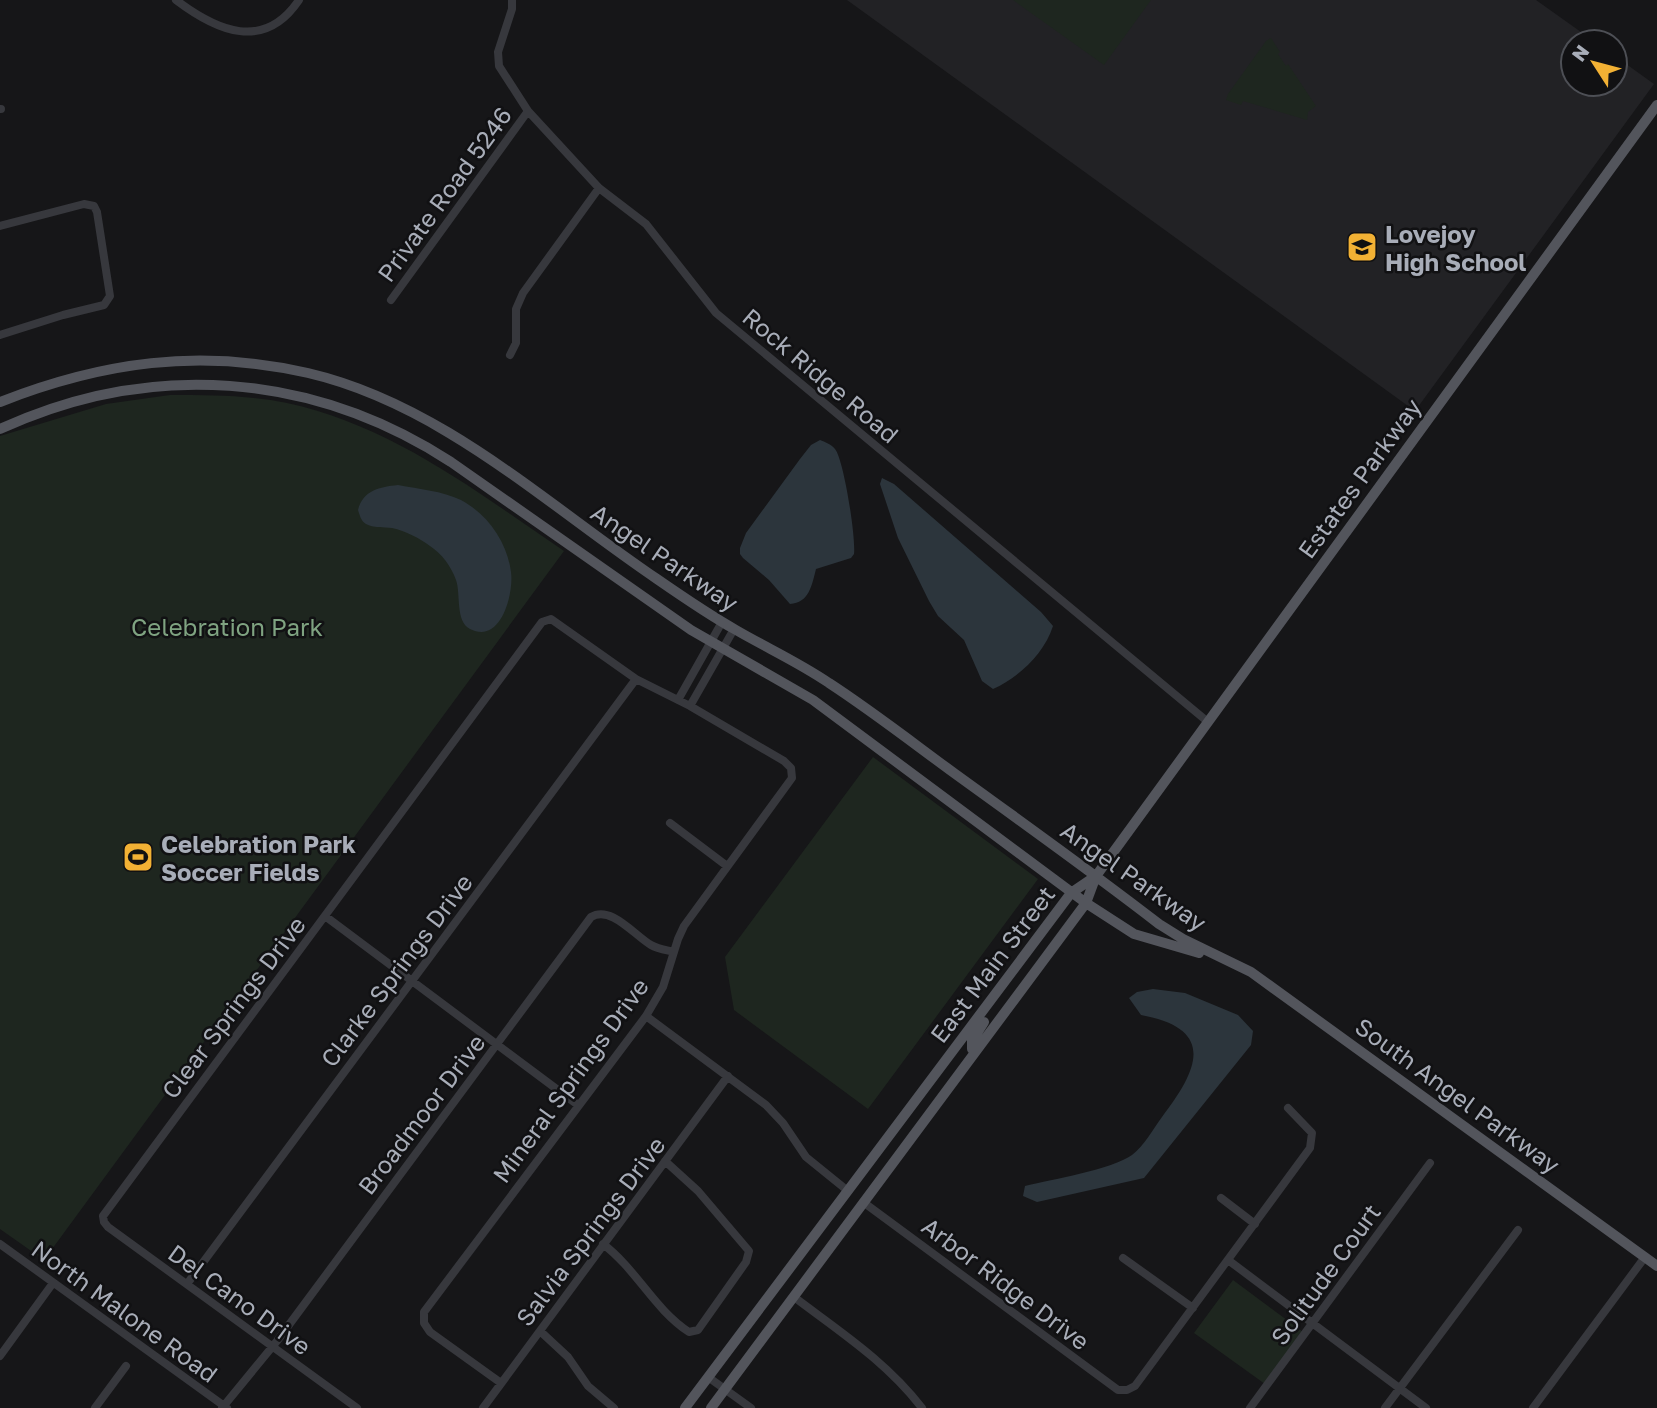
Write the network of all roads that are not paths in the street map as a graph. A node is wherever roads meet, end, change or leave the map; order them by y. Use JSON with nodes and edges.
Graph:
{"nodes":[{"id":1,"x":176,"y":0,"type":"edge"},
{"id":2,"x":299,"y":0,"type":"edge"},
{"id":3,"x":512,"y":0,"type":"edge"},
{"id":4,"x":1657,"y":105,"type":"edge"},
{"id":5,"x":528,"y":111,"type":"junction"},
{"id":6,"x":599,"y":188,"type":"junction"},
{"id":7,"x":0,"y":226,"type":"edge"},
{"id":8,"x":391,"y":300,"type":"dead end"},
{"id":9,"x":0,"y":335,"type":"edge"},
{"id":10,"x":510,"y":355,"type":"dead end"},
{"id":11,"x":0,"y":402,"type":"edge"},
{"id":12,"x":0,"y":429,"type":"edge"},
{"id":13,"x":722,"y":622,"type":"junction"},
{"id":14,"x":734,"y":629,"type":"junction"},
{"id":15,"x":710,"y":641,"type":"junction"},
{"id":16,"x":723,"y":648,"type":"junction"},
{"id":17,"x":636,"y":680,"type":"junction"},
{"id":18,"x":678,"y":700,"type":"junction"},
{"id":19,"x":690,"y":706,"type":"junction"},
{"id":20,"x":1208,"y":722,"type":"junction"},
{"id":21,"x":670,"y":823,"type":"dead end"},
{"id":22,"x":727,"y":866,"type":"junction"},
{"id":23,"x":1096,"y":876,"type":"junction"},
{"id":24,"x":1071,"y":893,"type":"junction"},
{"id":25,"x":1086,"y":903,"type":"junction"},
{"id":26,"x":325,"y":916,"type":"junction"},
{"id":27,"x":674,"y":952,"type":"junction"},
{"id":28,"x":1232,"y":962,"type":"junction"},
{"id":29,"x":1007,"y":979,"type":"junction"},
{"id":30,"x":412,"y":981,"type":"junction"},
{"id":31,"x":646,"y":1016,"type":"junction"},
{"id":32,"x":496,"y":1044,"type":"junction"},
{"id":33,"x":975,"y":1052,"type":"junction"},
{"id":34,"x":728,"y":1076,"type":"junction"},
{"id":35,"x":578,"y":1105,"type":"junction"},
{"id":36,"x":1288,"y":1108,"type":"dead end"},
{"id":37,"x":665,"y":1161,"type":"junction"},
{"id":38,"x":1430,"y":1163,"type":"dead end"},
{"id":39,"x":848,"y":1191,"type":"junction"},
{"id":40,"x":1220,"y":1198,"type":"dead end"},
{"id":41,"x":863,"y":1202,"type":"junction"},
{"id":42,"x":103,"y":1219,"type":"joint"},
{"id":43,"x":1255,"y":1224,"type":"junction"},
{"id":44,"x":1518,"y":1230,"type":"dead end"},
{"id":45,"x":0,"y":1244,"type":"edge"},
{"id":46,"x":603,"y":1244,"type":"junction"},
{"id":47,"x":1645,"y":1257,"type":"junction"},
{"id":48,"x":1123,"y":1258,"type":"dead end"},
{"id":49,"x":1228,"y":1260,"type":"junction"},
{"id":50,"x":1657,"y":1266,"type":"edge"},
{"id":51,"x":53,"y":1283,"type":"junction"},
{"id":52,"x":187,"y":1284,"type":"junction"},
{"id":53,"x":794,"y":1297,"type":"junction"},
{"id":54,"x":1193,"y":1308,"type":"junction"},
{"id":55,"x":1312,"y":1323,"type":"junction"},
{"id":56,"x":540,"y":1331,"type":"junction"},
{"id":57,"x":272,"y":1347,"type":"junction"},
{"id":58,"x":0,"y":1356,"type":"edge"},
{"id":59,"x":126,"y":1366,"type":"dead end"},
{"id":60,"x":708,"y":1377,"type":"junction"},
{"id":61,"x":501,"y":1383,"type":"junction"},
{"id":62,"x":1399,"y":1388,"type":"junction"},
{"id":63,"x":725,"y":1389,"type":"junction"},
{"id":64,"x":224,"y":1407,"type":"edge"},
{"id":65,"x":95,"y":1408,"type":"edge"},
{"id":66,"x":357,"y":1408,"type":"edge"},
{"id":67,"x":483,"y":1408,"type":"edge"},
{"id":68,"x":614,"y":1408,"type":"edge"},
{"id":69,"x":685,"y":1408,"type":"edge"},
{"id":70,"x":711,"y":1408,"type":"edge"},
{"id":71,"x":751,"y":1408,"type":"edge"},
{"id":72,"x":922,"y":1408,"type":"edge"},
{"id":73,"x":1250,"y":1408,"type":"edge"},
{"id":74,"x":1385,"y":1408,"type":"edge"},
{"id":75,"x":1426,"y":1408,"type":"edge"},
{"id":76,"x":1533,"y":1408,"type":"edge"}],
"edges":[{"from":1,"to":2,"type":"street"},
{"from":3,"to":5,"type":"street","name":"Rock Ridge Road"},
{"from":4,"to":20,"type":"main road","name":"Estates Parkway"},
{"from":5,"to":6,"type":"street","name":"Rock Ridge Road"},
{"from":5,"to":8,"type":"street","name":"Private Road 5246"},
{"from":6,"to":10,"type":"street"},
{"from":6,"to":20,"type":"street","name":"Rock Ridge Road"},
{"from":7,"to":9,"type":"street"},
{"from":11,"to":13,"type":"main road","name":"Angel Parkway"},
{"from":12,"to":15,"type":"main road","name":"Angel Parkway"},
{"from":13,"to":14,"type":"main road","name":"Angel Parkway"},
{"from":13,"to":15,"type":"street"},
{"from":14,"to":16,"type":"street"},
{"from":14,"to":23,"type":"main road","name":"Angel Parkway"},
{"from":15,"to":16,"type":"main road","name":"Angel Parkway"},
{"from":15,"to":18,"type":"street"},
{"from":16,"to":19,"type":"street"},
{"from":16,"to":24,"type":"main road","name":"Angel Parkway"},
{"from":17,"to":18,"type":"street"},
{"from":17,"to":26,"type":"street","name":"Clear Springs Drive"},
{"from":17,"to":30,"type":"street","name":"Clarke Springs Drive"},
{"from":18,"to":19,"type":"street"},
{"from":19,"to":22,"type":"street","name":"Mineral Springs Drive"},
{"from":20,"to":23,"type":"main road","name":"Estates Parkway"},
{"from":21,"to":22,"type":"street"},
{"from":22,"to":27,"type":"street","name":"Mineral Springs Drive"},
{"from":23,"to":24,"type":"main road","name":"East Main Street"},
{"from":23,"to":25,"type":"main road","name":"East Main Street"},
{"from":23,"to":28,"type":"main road","name":"Angel Parkway"},
{"from":24,"to":25,"type":"main road","name":"Angel Parkway"},
{"from":24,"to":29,"type":"main road","name":"East Main Street"},
{"from":25,"to":28,"type":"main road","name":"Angel Parkway"},
{"from":25,"to":33,"type":"main road","name":"East Main Street"},
{"from":26,"to":30,"type":"street"},
{"from":26,"to":42,"type":"street","name":"Clear Springs Drive"},
{"from":27,"to":31,"type":"street","name":"Mineral Springs Drive"},
{"from":27,"to":32,"type":"street","name":"Broadmoor Drive"},
{"from":28,"to":47,"type":"main road","name":"South Angel Parkway"},
{"from":29,"to":33,"type":"main road"},
{"from":29,"to":39,"type":"main road","name":"East Main Street"},
{"from":30,"to":32,"type":"street"},
{"from":30,"to":52,"type":"street","name":"Clarke Springs Drive"},
{"from":31,"to":34,"type":"street"},
{"from":31,"to":35,"type":"street","name":"Mineral Springs Drive"},
{"from":32,"to":35,"type":"street"},
{"from":32,"to":57,"type":"street","name":"Broadmoor Drive"},
{"from":33,"to":41,"type":"main road","name":"East Main Street"},
{"from":34,"to":37,"type":"street","name":"Salvia Springs Drive"},
{"from":34,"to":39,"type":"street"},
{"from":35,"to":61,"type":"street","name":"Mineral Springs Drive"},
{"from":36,"to":43,"type":"street"},
{"from":37,"to":46,"type":"street","name":"Salvia Springs Drive"},
{"from":37,"to":46,"type":"street"},
{"from":38,"to":55,"type":"street","name":"Solitude Court"},
{"from":39,"to":41,"type":"main road"},
{"from":39,"to":60,"type":"main road","name":"East Main Street"},
{"from":40,"to":43,"type":"street"},
{"from":41,"to":53,"type":"main road","name":"East Main Street"},
{"from":41,"to":54,"type":"street","name":"Arbor Ridge Drive"},
{"from":42,"to":52,"type":"street","name":"Del Cano Drive"},
{"from":43,"to":49,"type":"street"},
{"from":44,"to":62,"type":"street"},
{"from":45,"to":51,"type":"street","name":"North Malone Road"},
{"from":46,"to":56,"type":"street","name":"Salvia Springs Drive"},
{"from":47,"to":50,"type":"main road","name":"South Angel Parkway"},
{"from":47,"to":76,"type":"street"},
{"from":48,"to":54,"type":"street"},
{"from":49,"to":54,"type":"street"},
{"from":49,"to":55,"type":"street"},
{"from":51,"to":58,"type":"street"},
{"from":51,"to":64,"type":"street","name":"North Malone Road"},
{"from":52,"to":57,"type":"street","name":"Del Cano Drive"},
{"from":53,"to":63,"type":"main road","name":"East Main Street"},
{"from":53,"to":72,"type":"street"},
{"from":55,"to":62,"type":"street"},
{"from":55,"to":73,"type":"street","name":"Solitude Court"},
{"from":56,"to":61,"type":"street","name":"Salvia Springs Drive"},
{"from":56,"to":68,"type":"street"},
{"from":57,"to":64,"type":"street","name":"Broadmoor Drive"},
{"from":57,"to":66,"type":"street","name":"Del Cano Drive"},
{"from":59,"to":65,"type":"street"},
{"from":60,"to":63,"type":"street"},
{"from":60,"to":69,"type":"main road","name":"East Main Street"},
{"from":61,"to":67,"type":"street","name":"Salvia Springs Drive"},
{"from":62,"to":74,"type":"street"},
{"from":62,"to":75,"type":"street"},
{"from":63,"to":70,"type":"main road","name":"East Main Street"},
{"from":63,"to":71,"type":"street"}]}
